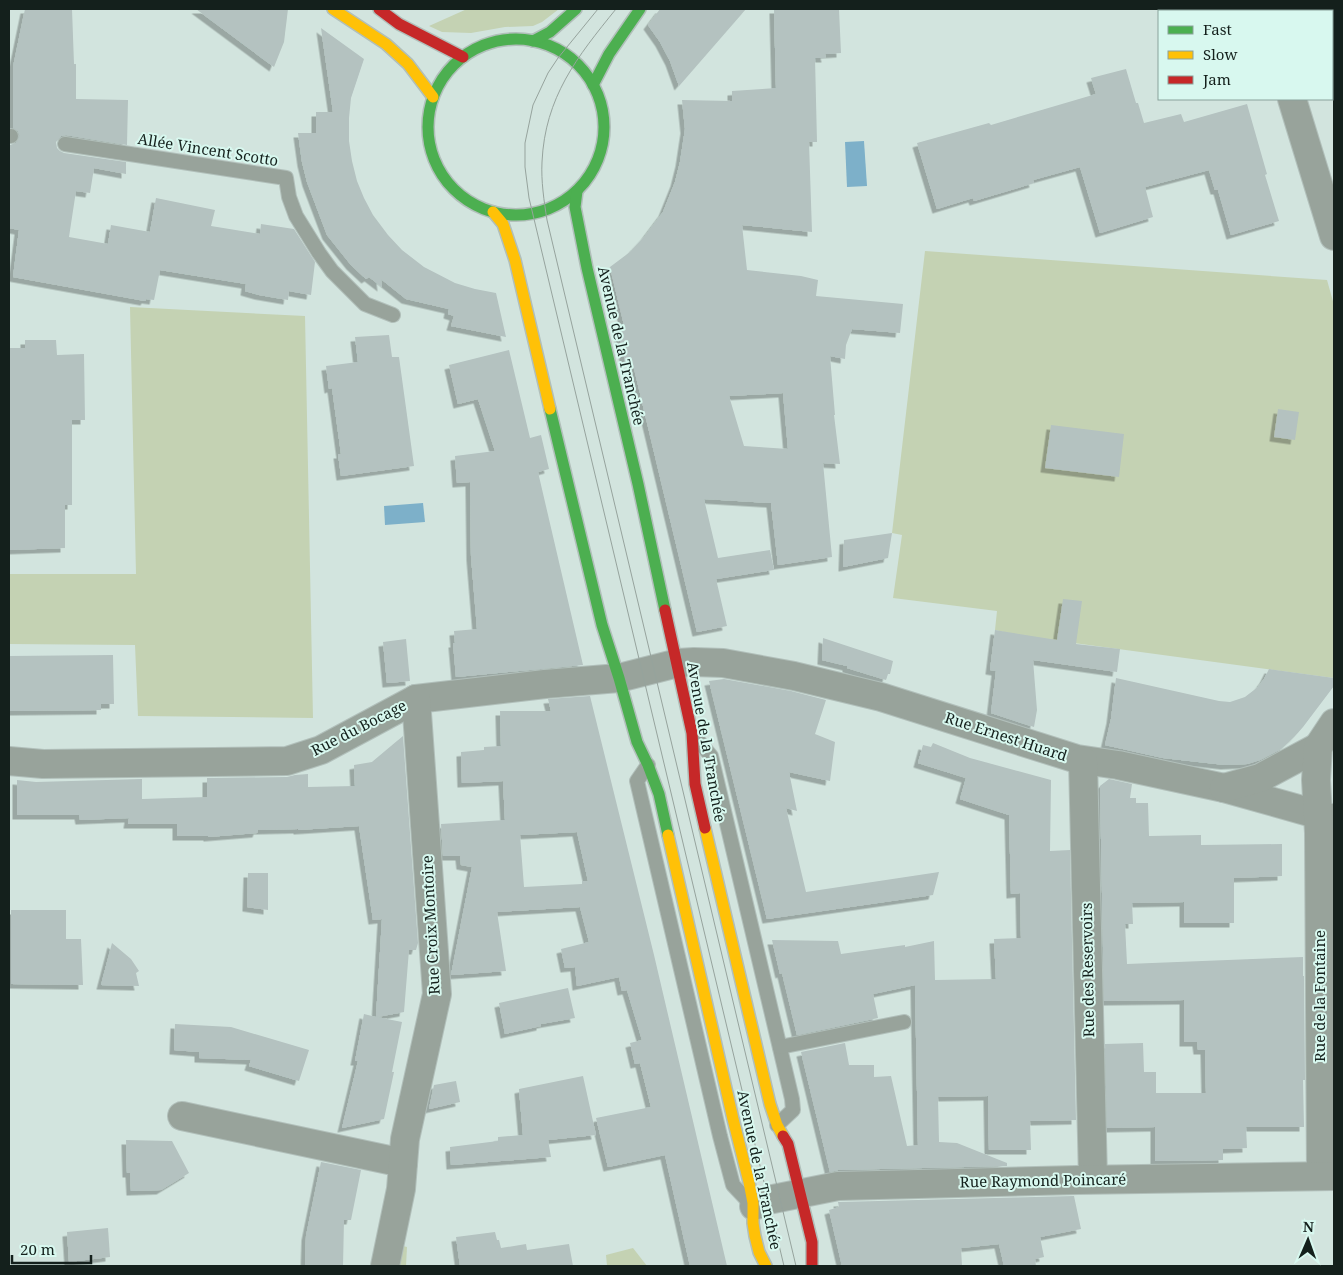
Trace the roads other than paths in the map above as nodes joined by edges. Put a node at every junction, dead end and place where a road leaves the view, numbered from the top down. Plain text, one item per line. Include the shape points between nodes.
1 (333, 9) edge
2 (378, 9) edge
3 (576, 9) edge
4 (640, 9) edge
5 (533, 41) junction
6 (463, 57) junction
7 (593, 85) junction
8 (433, 97) junction
9 (1292, 100) edge
10 (64, 144) dead end
11 (577, 191) junction
12 (493, 212) junction
13 (1334, 236) edge
14 (393, 315) dead end
15 (678, 663) junction
16 (619, 678) junction
17 (416, 699) junction
18 (1334, 723) edge
19 (692, 733) junction
20 (1318, 747) junction
21 (9, 761) edge
22 (1083, 761) junction
23 (648, 765) joint
24 (1224, 788) junction
25 (1326, 817) edge
26 (904, 1022) dead end
27 (780, 1047) junction
28 (182, 1116) dead end
29 (777, 1125) junction
30 (403, 1163) junction
31 (1328, 1176) edge
32 (1093, 1180) junction
33 (800, 1194) junction
34 (754, 1206) junction
35 (385, 1266) edge
36 (766, 1266) edge
37 (812, 1266) edge

1 - 8 main road via 386,44 408,64
2 - 6 main road via 399,24
3 - 5 main road via 550,32
4 - 7 main road
5 - 6 main road via 504,40
5 - 7 main road via 568,56
6 - 8 main road via 450,68
7 - 11 main road via 604,116 602,149 588,178
8 - 12 main road via 428,138 443,177 474,205
9 - 13 street
10 - 14 lane, Allée Vincent Scotto via 286,178 296,216 332,271 365,304
11 - 12 main road via 563,202 532,214
11 - 15 main road, Avenue de la Tranchée via 575,207 587,268
12 - 16 main road via 503,224 515,260 602,625
15 - 16 street, Rue Ernest Huard
15 - 19 main road, Avenue de la Tranchée
15 - 22 street, Rue Ernest Huard via 723,663 881,697
16 - 17 street, Rue du Bocage
16 - 23 main road via 637,742
17 - 21 street, Rue du Bocage via 321,750 287,761 43,764
17 - 30 street, Rue Croix Montoire via 437,994
18 - 20 street
19 - 27 lane via 710,756
19 - 29 main road, Avenue de la Tranchée via 695,784
20 - 24 street via 1260,778
20 - 25 street, Rue de la Fontaine via 1316,780
22 - 24 street, Rue Ernest Huard via 1118,765
22 - 32 street, Rue des Reservoirs
23 - 34 lane via 637,781 720,1136 733,1185
24 - 25 street, Rue Ernest Huard
25 - 31 street, Rue de la Fontaine
26 - 27 lane
27 - 29 lane via 793,1110
28 - 30 street
29 - 33 main road, Avenue de la Tranchée via 788,1144
30 - 35 street, Rue Croix Montoire
31 - 32 street, Rue Raymond Poincaré
32 - 33 street, Rue Raymond Poincaré via 838,1186
33 - 34 street, Rue Raymond Poincaré
33 - 37 main road, Avenue de la Tranchée via 812,1242
34 - 36 main road, Avenue de la Tranchée via 753,1225

